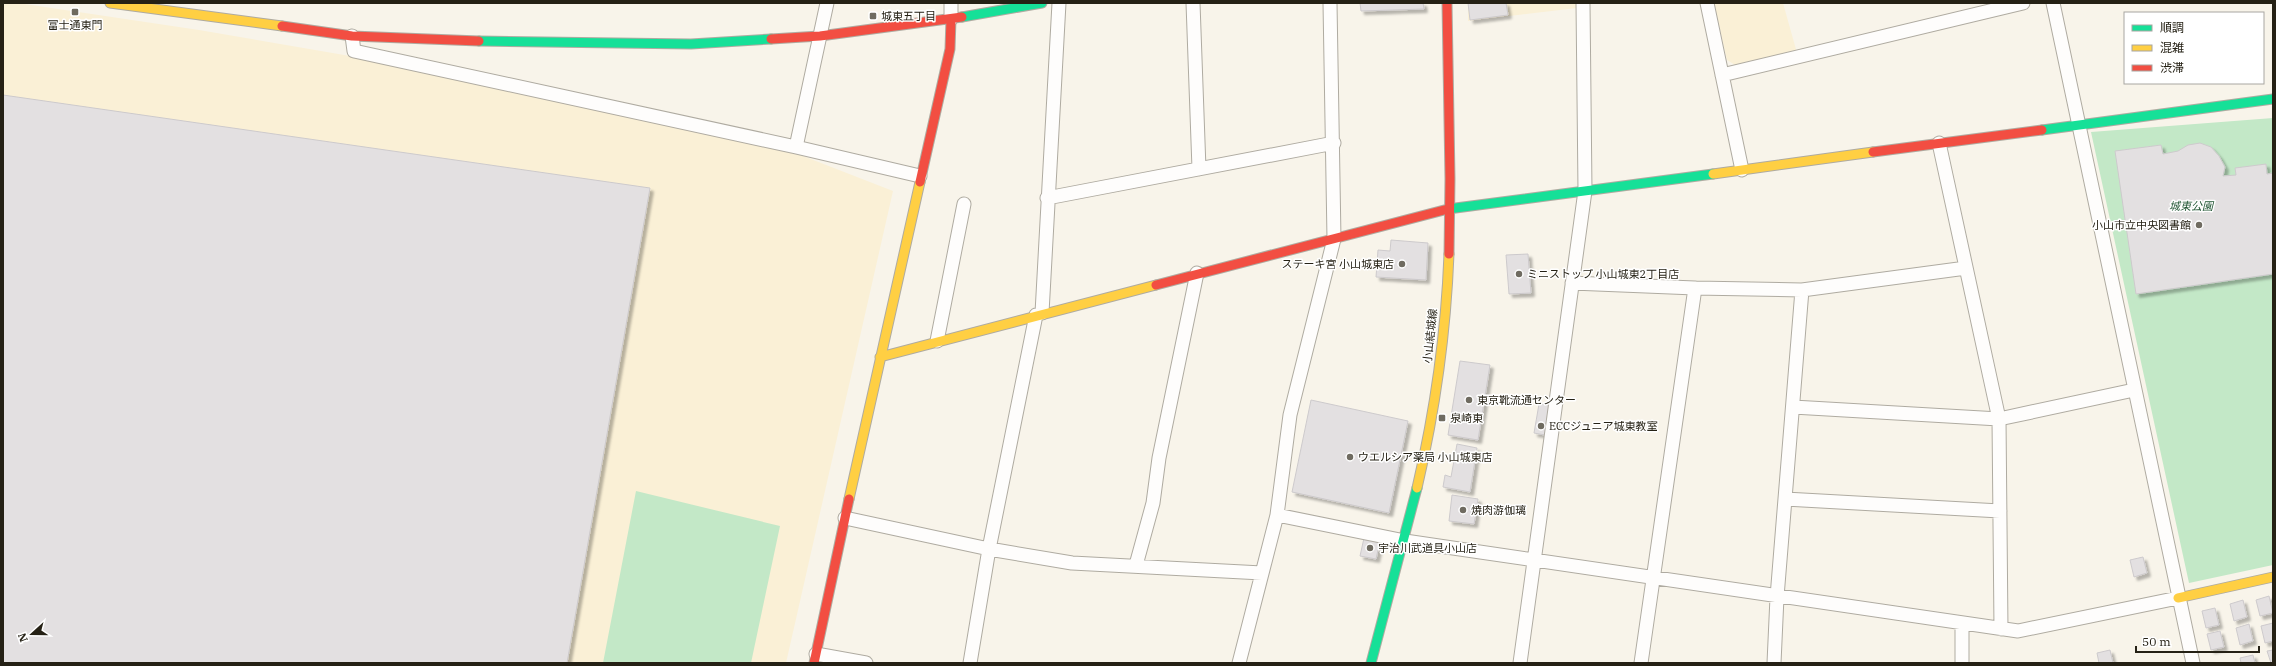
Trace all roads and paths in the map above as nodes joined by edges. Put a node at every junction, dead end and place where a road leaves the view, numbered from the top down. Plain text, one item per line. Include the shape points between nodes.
1 (110, 3) edge
2 (827, 3) edge
3 (950, 3) edge
4 (1042, 3) edge
5 (1059, 3) edge
6 (1193, 3) edge
7 (1330, 3) edge
8 (1446, 3) edge
9 (1583, 3) edge
10 (1707, 3) edge
11 (2023, 3) edge
12 (2053, 3) edge
13 (951, 18) junction
14 (352, 36) junction
15 (820, 36) junction
16 (1722, 74) junction
17 (2273, 99) edge
18 (2079, 125) junction
19 (1334, 143) junction
20 (1939, 143) junction
21 (796, 147) junction
22 (1199, 169) junction
23 (1742, 170) junction
24 (920, 176) junction
25 (1585, 191) junction
26 (1047, 198) junction
27 (964, 204) dead end
28 (1449, 209) junction
29 (1334, 239) junction
30 (1966, 268) junction
31 (1197, 273) junction
32 (1572, 283) junction
33 (1695, 288) junction
34 (1802, 290) junction
35 (1039, 314) junction
36 (937, 342) junction
37 (880, 357) junction
38 (2134, 390) junction
39 (1793, 407) junction
40 (1999, 420) junction
41 (1785, 500) junction
42 (2000, 511) junction
43 (1277, 515) junction
44 (845, 518) junction
45 (1405, 541) junction
46 (989, 549) junction
47 (1534, 560) junction
48 (1136, 565) junction
49 (1262, 573) junction
50 (1654, 577) junction
51 (2273, 577) edge
52 (1777, 597) junction
53 (2178, 598) junction
54 (1962, 624) junction
55 (2001, 629) junction
56 (815, 658) edge
57 (866, 663) edge
58 (970, 663) edge
59 (1239, 663) edge
60 (1371, 663) edge
61 (1520, 663) edge
62 (1641, 663) edge
63 (1774, 663) edge
64 (1962, 663) edge
65 (2193, 663) edge

1 - 14 street
2 - 15 street
3 - 13 street
4 - 13 street
5 - 26 street
6 - 22 street
7 - 19 street
8 - 28 street, 小山結城線
9 - 25 street
10 - 16 street
11 - 16 street
12 - 18 street
13 - 15 street
13 - 24 street via 950,49
14 - 15 street via 588,44 692,44
14 - 21 street via 354,51
15 - 21 street
16 - 23 street
17 - 18 street
18 - 20 street
18 - 38 street
19 - 22 street
19 - 29 street
20 - 23 street
20 - 30 street
21 - 24 street
22 - 26 street
23 - 25 street
24 - 37 street
25 - 28 street
25 - 32 street
26 - 35 street
27 - 36 street
28 - 29 street
28 - 45 street, 小山結城線 via 1441,355 1422,472
29 - 31 street
29 - 43 street via 1290,415
30 - 34 street
30 - 40 street
31 - 35 street
31 - 48 street via 1159,458 1153,503
32 - 33 street
32 - 47 street
33 - 34 street
33 - 50 street
34 - 39 street
35 - 36 street
35 - 46 street
36 - 37 street
37 - 44 street
38 - 40 street
38 - 53 street
39 - 40 street
39 - 41 street
40 - 42 street
41 - 42 street
41 - 52 street
42 - 55 street
43 - 45 street
43 - 49 street
44 - 46 street
44 - 56 street
45 - 47 street
45 - 60 street, 小山結城線
46 - 48 street via 1072,563
46 - 58 street
47 - 50 street
47 - 61 street
48 - 49 street
49 - 59 street
50 - 52 street
50 - 62 street
51 - 53 street
52 - 54 street
52 - 63 street
53 - 55 street via 2018,632
53 - 65 street
54 - 55 street
54 - 64 street
56 - 57 street

